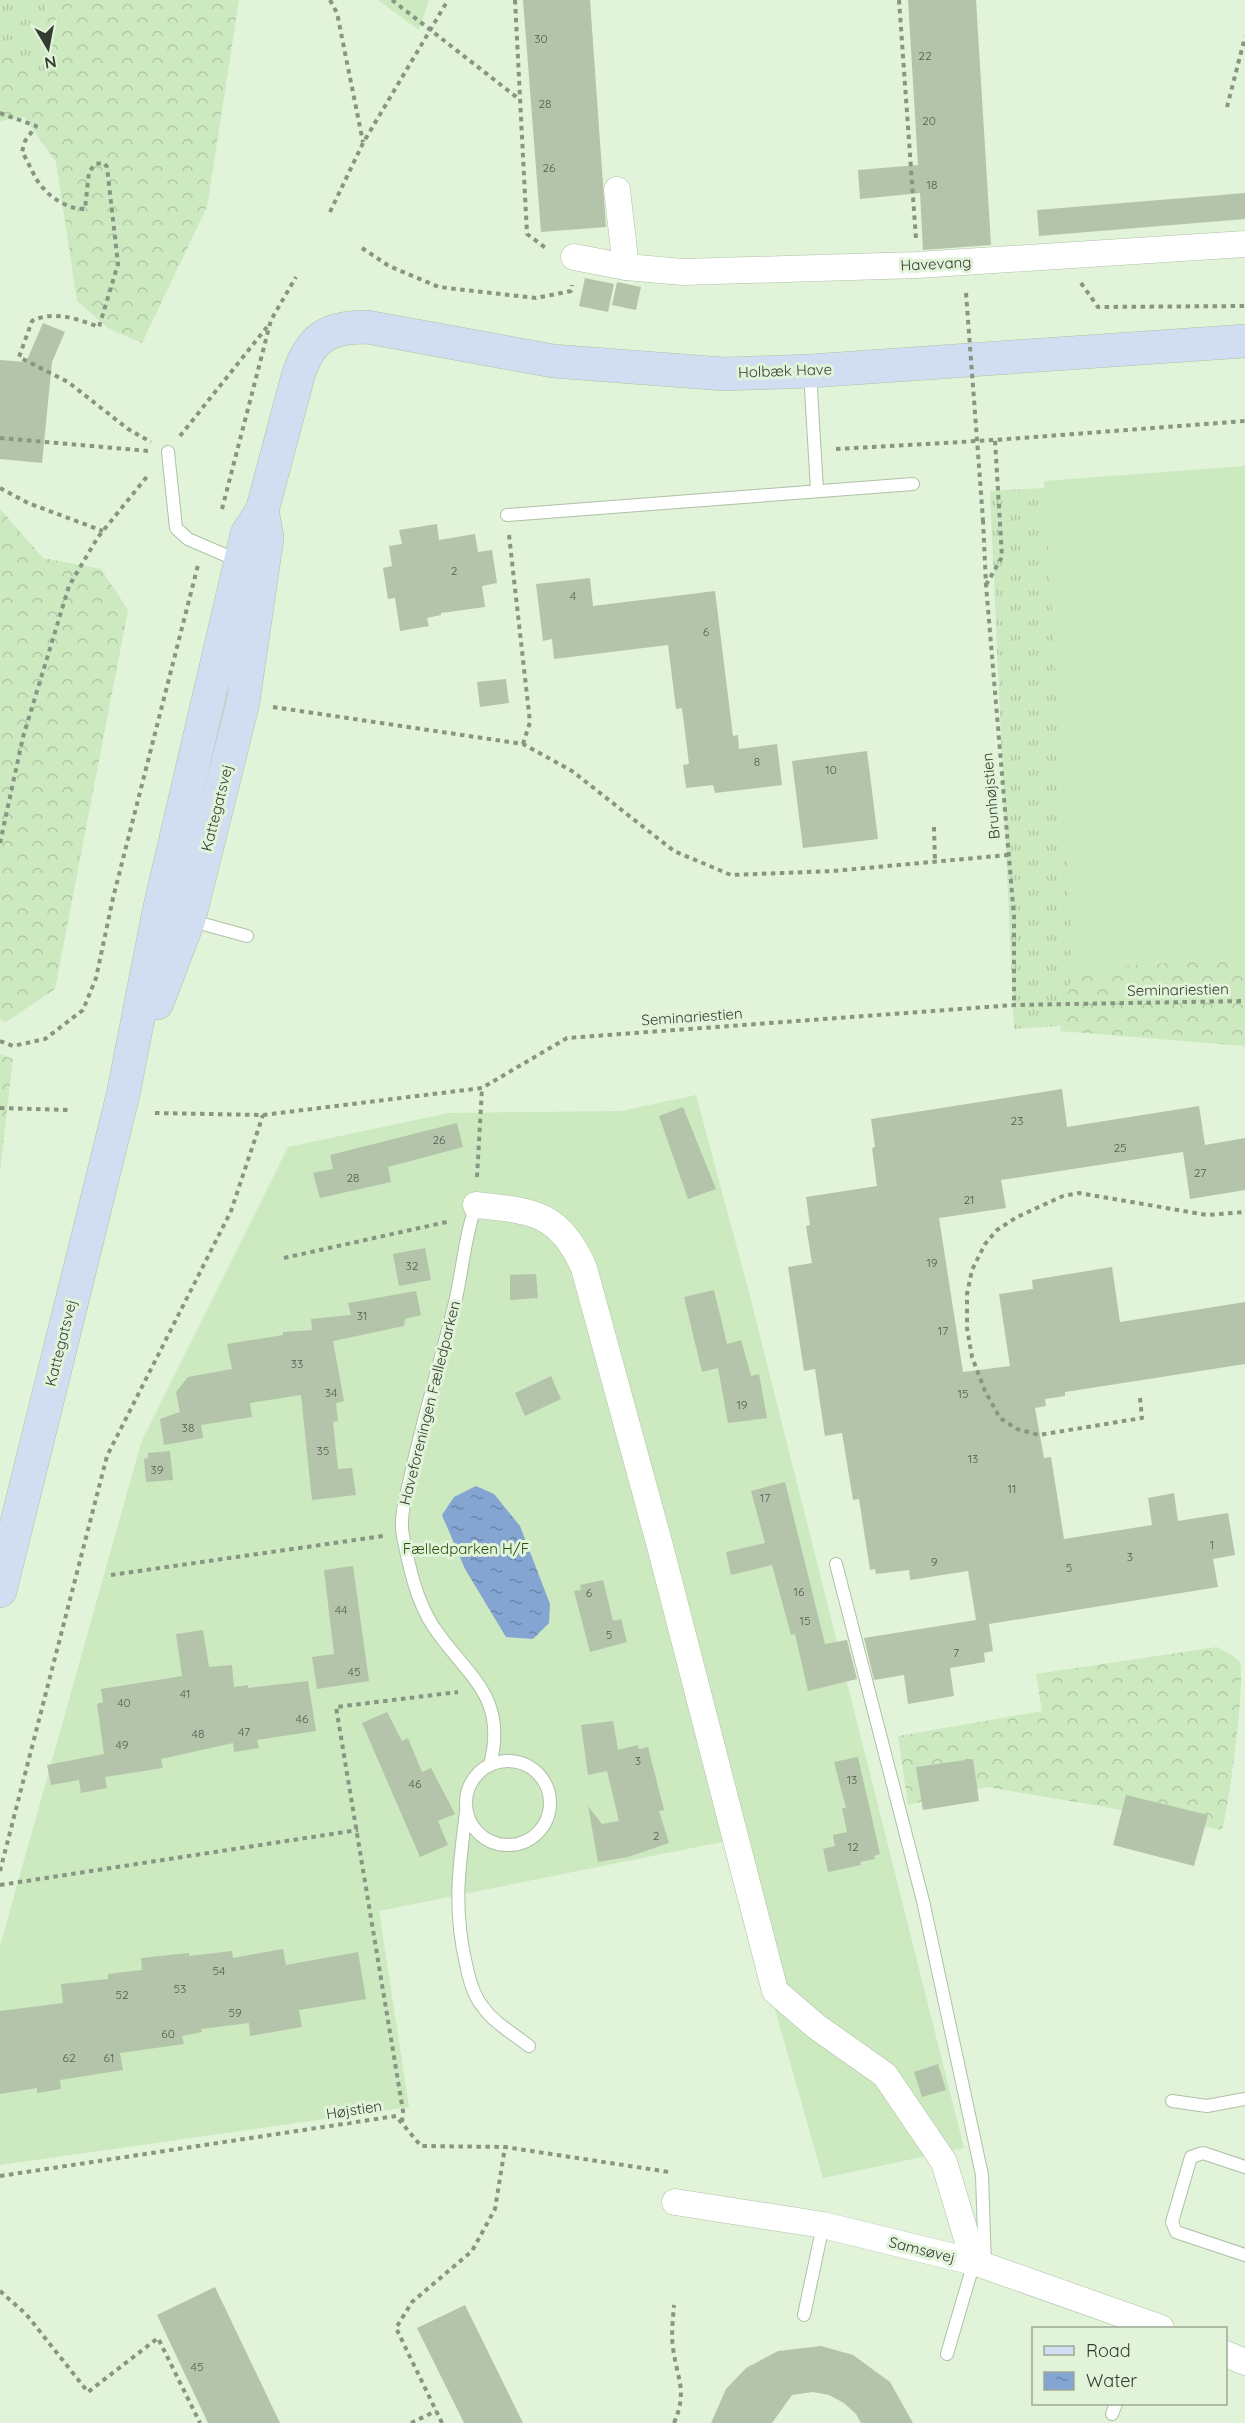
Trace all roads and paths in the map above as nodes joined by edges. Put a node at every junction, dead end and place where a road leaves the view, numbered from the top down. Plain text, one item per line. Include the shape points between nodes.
1 (330, 0) edge
2 (392, 0) edge
3 (448, 0) edge
4 (515, 0) edge
5 (899, 0) edge
6 (432, 29) junction
7 (1245, 37) edge
8 (520, 99) junction
9 (1227, 107) dead end
10 (0, 113) edge
11 (363, 143) junction
12 (617, 190) dead end
13 (330, 212) dead end
14 (1245, 244) edge
15 (362, 248) dead end
16 (574, 257) junction
17 (917, 265) junction
18 (626, 267) junction
19 (296, 277) dead end
20 (1081, 284) dead end
21 (966, 293) dead end
22 (1245, 306) edge
23 (270, 323) junction
24 (329, 332) joint
25 (1245, 341) edge
26 (810, 371) junction
27 (1245, 421) edge
28 (0, 438) edge
29 (995, 440) junction
30 (815, 451) junction
31 (168, 452) junction
32 (912, 484) dead end
33 (0, 488) edge
34 (817, 490) junction
35 (262, 512) junction
36 (507, 515) joint
37 (103, 531) junction
38 (205, 546) junction
39 (240, 561) junction
40 (986, 585) junction
41 (243, 702) junction
42 (523, 744) junction
43 (934, 827) dead end
44 (0, 843) edge
45 (1008, 855) junction
46 (934, 862) junction
47 (174, 915) junction
48 (247, 936) dead end
49 (1245, 1001) edge
50 (1014, 1005) junction
51 (0, 1041) edge
52 (482, 1088) junction
53 (0, 1108) edge
54 (68, 1110) dead end
55 (155, 1113) dead end
56 (263, 1115) junction
57 (473, 1211) junction
58 (1245, 1212) edge
59 (284, 1258) dead end
60 (1140, 1398) dead end
61 (402, 1533) junction
62 (836, 1564) dead end
63 (111, 1575) dead end
64 (0, 1591) edge
65 (483, 1689) junction
66 (490, 1765) junction
67 (466, 1811) junction
68 (358, 1830) junction
69 (0, 1871) edge
70 (0, 1885) edge
71 (529, 2046) dead end
72 (1245, 2099) edge
73 (1172, 2101) dead end
74 (402, 2122) junction
75 (505, 2147) junction
76 (1245, 2167) edge
77 (0, 2176) edge
78 (675, 2202) joint
79 (823, 2225) junction
80 (1245, 2255) edge
81 (980, 2264) junction
82 (0, 2291) edge
83 (674, 2305) dead end
84 (804, 2315) dead end
85 (1149, 2326) edge
86 (947, 2354) dead end
87 (1227, 2354) edge
88 (1245, 2362) edge
89 (436, 2411) junction
90 (200, 2423) edge
91 (411, 2423) edge
92 (442, 2423) edge
93 (674, 2423) edge

1 - 11 path via 337,13
2 - 6 path
3 - 6 path
4 - 8 path
5 - 17 path
6 - 8 path
6 - 11 path
7 - 9 path
8 - 16 path via 527,234 546,249
10 - 31 path via 36,126 22,153 44,190 65,204 85,209 89,172 95,164 104,163 118,264 99,327 57,315 40,317 32,321 19,357 68,382 128,429
11 - 13 path
12 - 18 street
14 - 17 street, Havevang
15 - 16 path via 390,266 439,287 536,297 571,291
16 - 18 street, Havevang
17 - 18 street, Havevang via 683,272
19 - 23 path
20 - 22 path via 1098,307
21 - 40 path, Brunhøjstien, bridge
23 - 31 path
23 - 38 path via 224,506
24 - 26 street, Holbæk Have via 352,327 382,329 477,349 579,364 724,374
24 - 35 street, Kattegatsvej via 316,341 304,359
25 - 26 street, Holbæk Have
26 - 30 lane
27 - 29 path
28 - 31 path
29 - 30 path
29 - 40 path via 1002,557
30 - 34 lane
31 - 37 path
31 - 38 lane via 176,528 183,536
32 - 34 lane
33 - 37 path via 28,503
34 - 36 lane
35 - 39 street, Kattegatsvej via 247,534
35 - 41 street, Kattegatsvej via 267,538
36 - 42 path via 530,722
37 - 44 path via 69,586 23,737
38 - 39 lane
38 - 51 path via 113,898 96,978 83,1010 45,1039 13,1046
39 - 47 street, Kattegatsvej
40 - 45 path, Brunhøjstien
41 - 42 path
41 - 47 street, Kattegatsvej
42 - 46 path via 572,771 674,851 731,875
43 - 46 path
45 - 46 path
45 - 50 path, Brunhøjstien via 1014,917
47 - 48 lane
47 - 64 street, Kattegatsvej via 123,1095
49 - 50 path, Seminariestien
50 - 52 path, Seminariestien via 567,1038
52 - 56 path, Seminariestien
52 - 57 path
53 - 54 path
55 - 56 path, Seminariestien
56 - 69 path via 231,1211 108,1456
57 - 59 path
57 - 61 lane, Haveforeningen Fælledparken via 462,1272 415,1458
57 - 81 street via 531,1212 564,1234 579,1257 660,1546 775,1991 817,2027 885,2075 944,2162
58 - 60 path via 1207,1215 1079,1193 1017,1217 985,1244 972,1270 967,1328 975,1365 1000,1418 1017,1429 1039,1435 1142,1418
61 - 63 path
61 - 65 lane, Haveforeningen Fælledparken via 421,1604 433,1626
62 - 81 lane via 923,1901 982,2175
65 - 66 lane, Haveforeningen Fælledparken via 495,1729
65 - 68 path via 336,1707
66 - 67 lane via 470,1785
66 - 67 lane via 518,1762 543,1778 551,1806 547,1820 529,1840 503,1845 479,1834
67 - 71 lane via 457,1905 469,1976 488,2014
68 - 70 path
68 - 74 path
72 - 73 lane via 1207,2106
74 - 75 path, Højstien via 421,2146
74 - 77 path, Højstien via 396,2116
75 - 78 path, Højstien via 669,2172
75 - 89 path via 495,2209 472,2251 412,2302 396,2328
76 - 80 lane via 1203,2153 1191,2157 1172,2222 1176,2232
78 - 79 street, Samsøvej
79 - 81 street, Samsøvej
79 - 84 lane
81 - 85 street, Samsøvej
81 - 86 lane
82 - 90 path via 26,2314 88,2392 158,2338
83 - 93 path via 672,2346 682,2391
87 - 88 street
89 - 91 path
89 - 92 path

